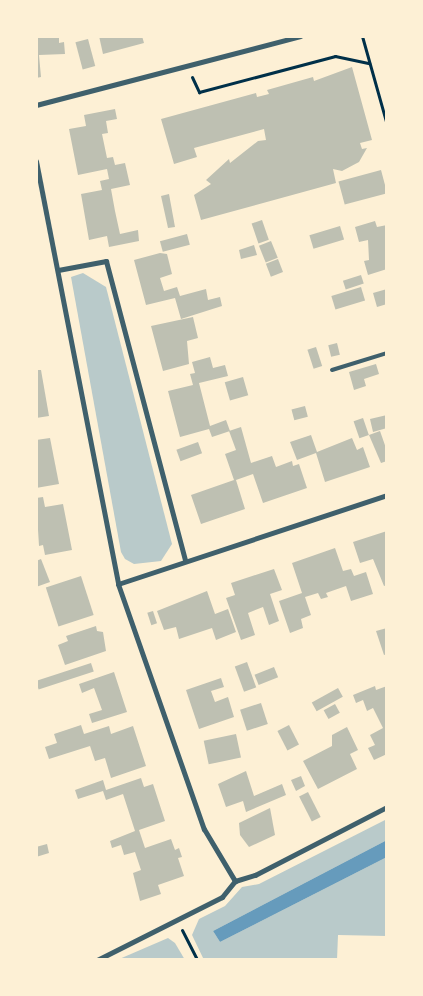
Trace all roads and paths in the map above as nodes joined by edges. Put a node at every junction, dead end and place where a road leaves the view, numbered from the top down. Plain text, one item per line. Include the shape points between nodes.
1 (300, 36) edge
2 (362, 36) edge
3 (369, 63) junction
4 (187, 67) junction
5 (36, 105) edge
6 (386, 119) edge
7 (387, 125) edge
8 (36, 160) edge
9 (58, 270) junction
10 (387, 353) edge
11 (332, 370) dead end
12 (387, 495) edge
13 (185, 561) junction
14 (118, 584) junction
15 (387, 807) edge
16 (234, 882) junction
17 (177, 920) junction
18 (97, 960) edge
19 (197, 960) edge

1 - 4 street
2 - 3 path
3 - 4 path via 335,56 199,92
3 - 6 path
4 - 5 street
6 - 7 path
8 - 9 street
9 - 13 street via 106,261
9 - 14 street
10 - 11 lane
12 - 13 street
13 - 14 street
14 - 16 street via 204,828
15 - 16 street via 256,875
16 - 17 street via 222,897
17 - 18 street
17 - 19 path

